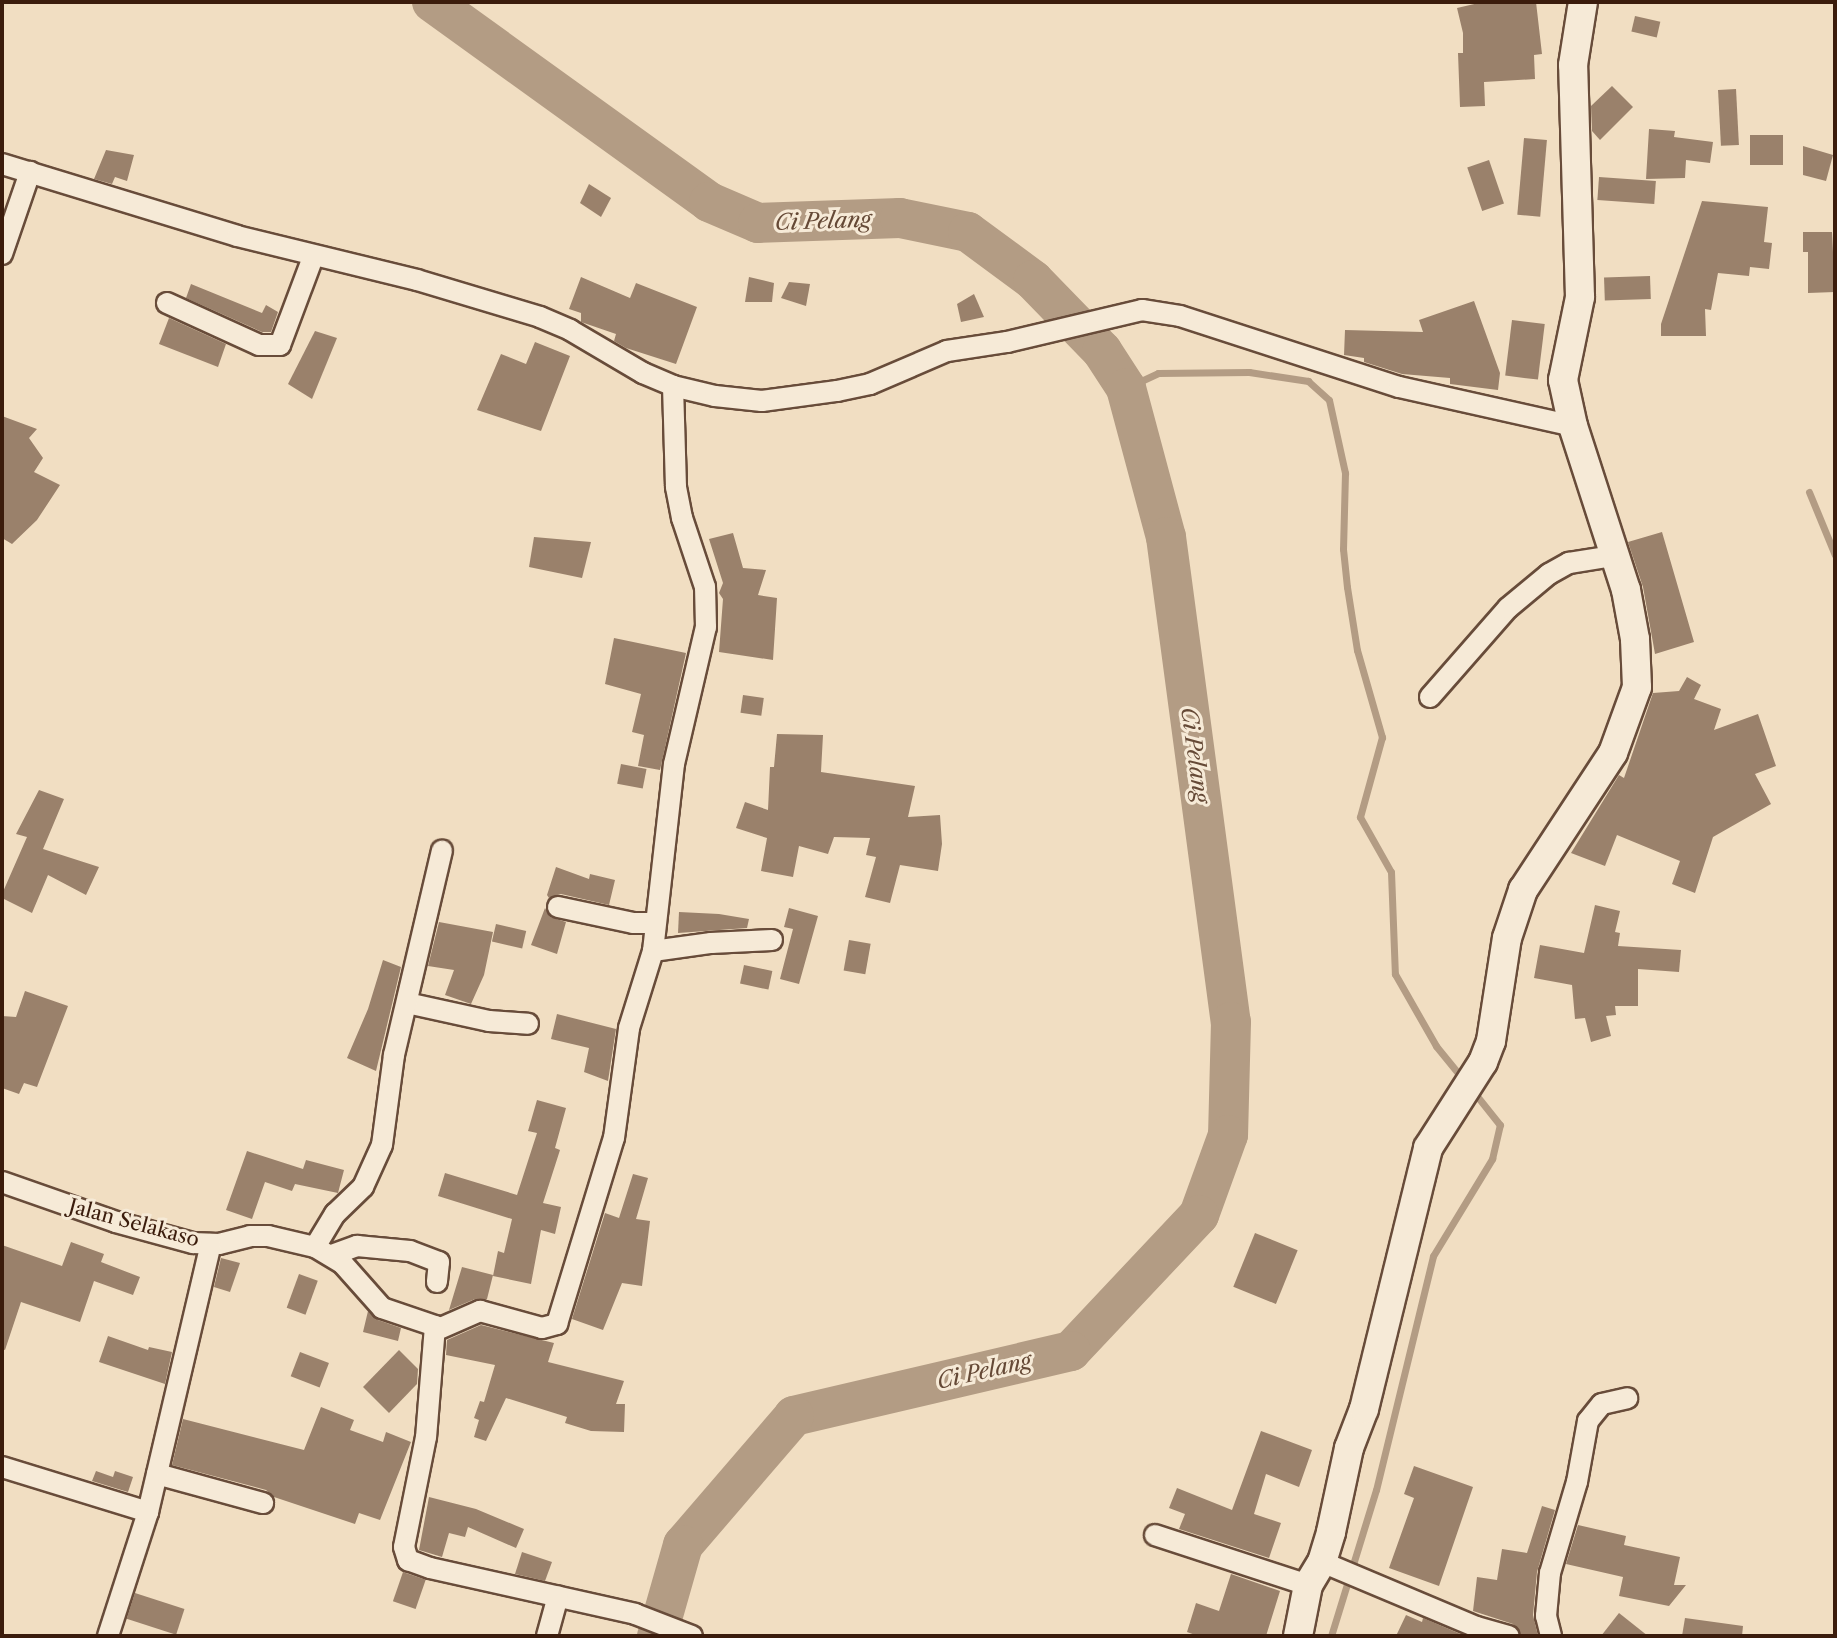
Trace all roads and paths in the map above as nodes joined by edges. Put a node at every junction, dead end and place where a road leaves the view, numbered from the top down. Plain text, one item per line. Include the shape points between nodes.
1 (1583, 2) edge
2 (2, 164) edge
3 (30, 172) junction
4 (2, 254) edge
5 (313, 257) junction
6 (167, 303) dead end
7 (673, 386) junction
8 (1573, 426) junction
9 (1613, 556) junction
10 (1430, 697) dead end
11 (442, 851) dead end
12 (558, 907) dead end
13 (654, 923) junction
14 (772, 940) dead end
15 (653, 951) junction
16 (407, 1003) junction
17 (528, 1024) dead end
18 (2, 1182) edge
19 (211, 1244) junction
20 (324, 1251) junction
21 (437, 1282) dead end
22 (435, 1326) junction
23 (1627, 1398) dead end
24 (2, 1467) edge
25 (157, 1474) junction
26 (263, 1503) dead end
27 (148, 1512) junction
28 (1155, 1535) dead end
29 (1315, 1574) junction
30 (558, 1596) junction
31 (685, 1633) edge
32 (108, 1636) edge
33 (547, 1636) edge
34 (1298, 1636) edge
35 (1509, 1636) edge
36 (1551, 1636) edge

1 - 8 street via 1573,65 1580,297 1563,380
2 - 3 street
3 - 4 street
3 - 5 street
5 - 6 street via 280,345 259,345
5 - 7 street via 417,280 540,317
7 - 8 street via 734,399 803,398 870,384 947,351 1007,342 1134,310 1180,316 1399,387
7 - 13 street via 676,487 705,587 706,627 669,789
8 - 9 street via 1601,503
9 - 10 street via 1569,563 1549,574 1508,608
9 - 29 street via 1635,639 1637,687 1632,707 1587,797 1523,890 1507,938 1491,1041 1428,1148
11 - 16 street
12 - 13 street
13 - 15 street
14 - 15 street
15 - 22 street via 629,1028 608,1161 557,1324 542,1328 480,1311 446,1328
16 - 17 street
16 - 20 street via 374,1169 335,1214
18 - 19 street, Jalan Selakaso via 116,1222
19 - 20 street, Jalan Selakaso via 268,1236
19 - 25 street
20 - 21 street via 357,1246 410,1251 439,1262
20 - 22 street via 382,1308
22 - 30 street via 426,1437 405,1557 430,1568
23 - 36 street via 1602,1404 1588,1421 1577,1482 1550,1573 1546,1616
24 - 27 street
25 - 26 street
25 - 27 street
27 - 32 street
28 - 29 street
29 - 34 street
29 - 35 street
30 - 31 street via 635,1614
30 - 33 street

